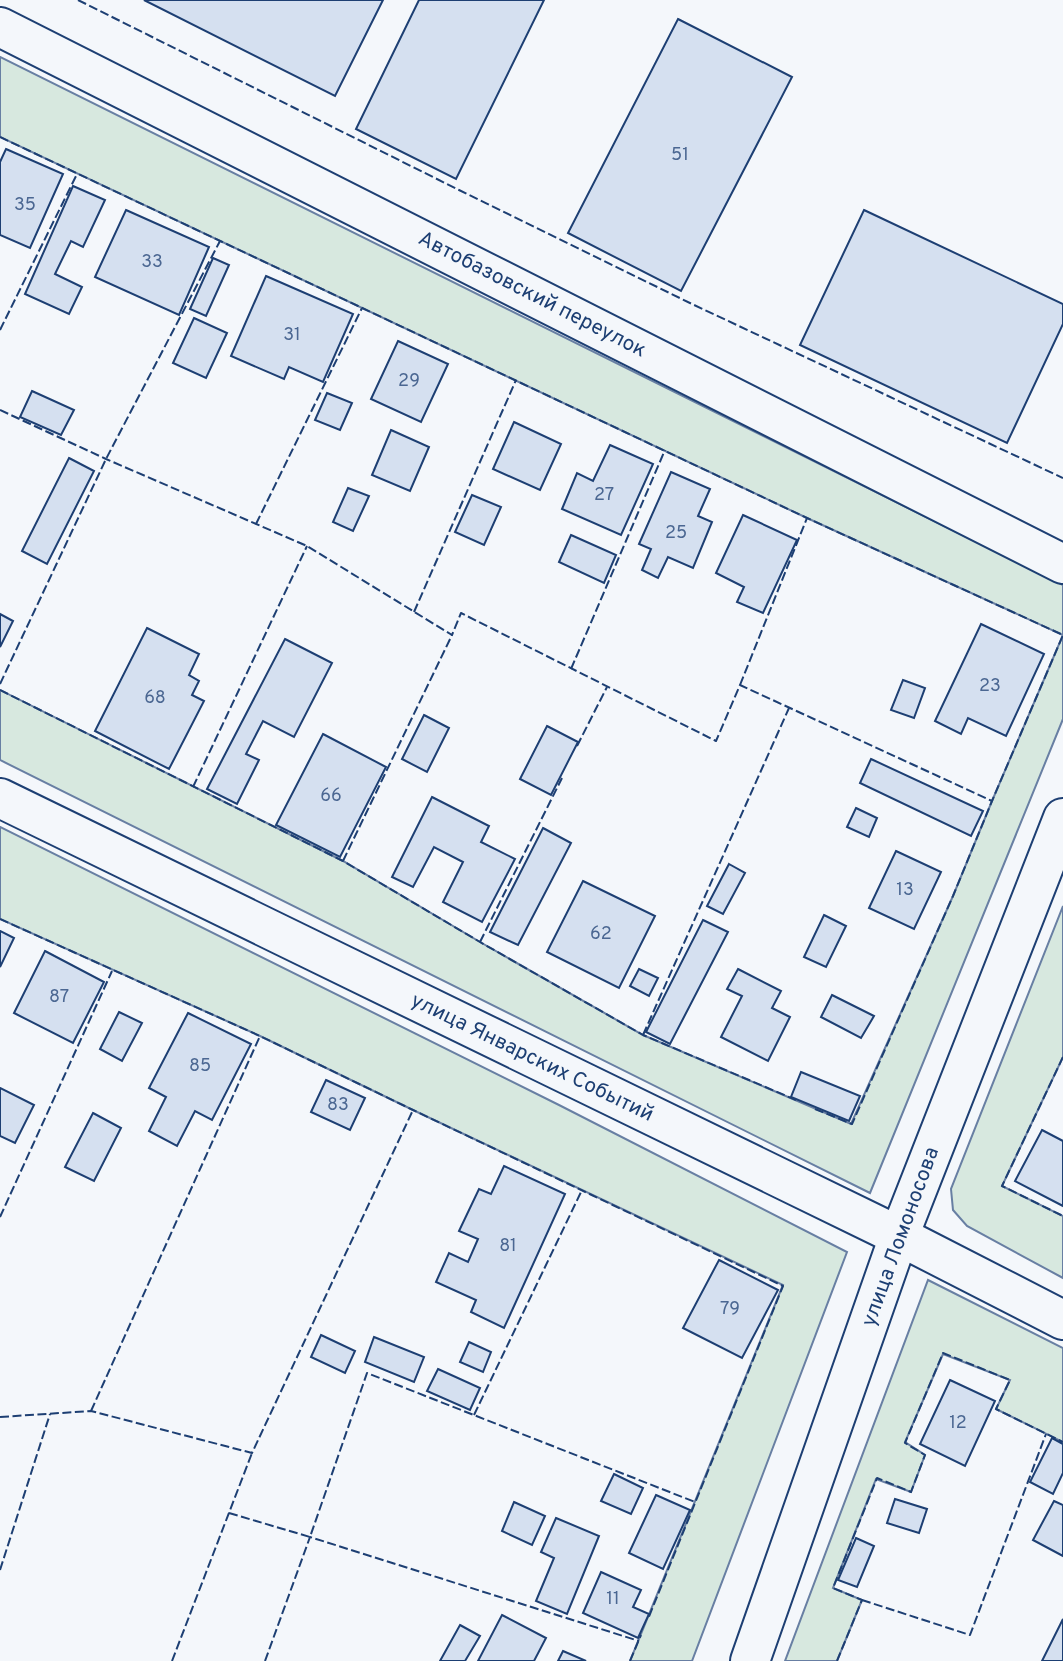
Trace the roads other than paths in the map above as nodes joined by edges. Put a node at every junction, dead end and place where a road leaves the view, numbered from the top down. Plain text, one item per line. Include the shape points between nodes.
1 (0, 27) edge
2 (1063, 564) edge
3 (0, 798) edge
4 (1063, 818) edge
5 (899, 1236) junction
6 (1063, 1320) edge
7 (750, 1661) edge

1 - 2 street, Автобазовский переулок
3 - 5 street, улица Январских Событий
4 - 5 street, улица Ломоносова
5 - 6 street, улица Январских Событий
5 - 7 street, улица Ломоносова

